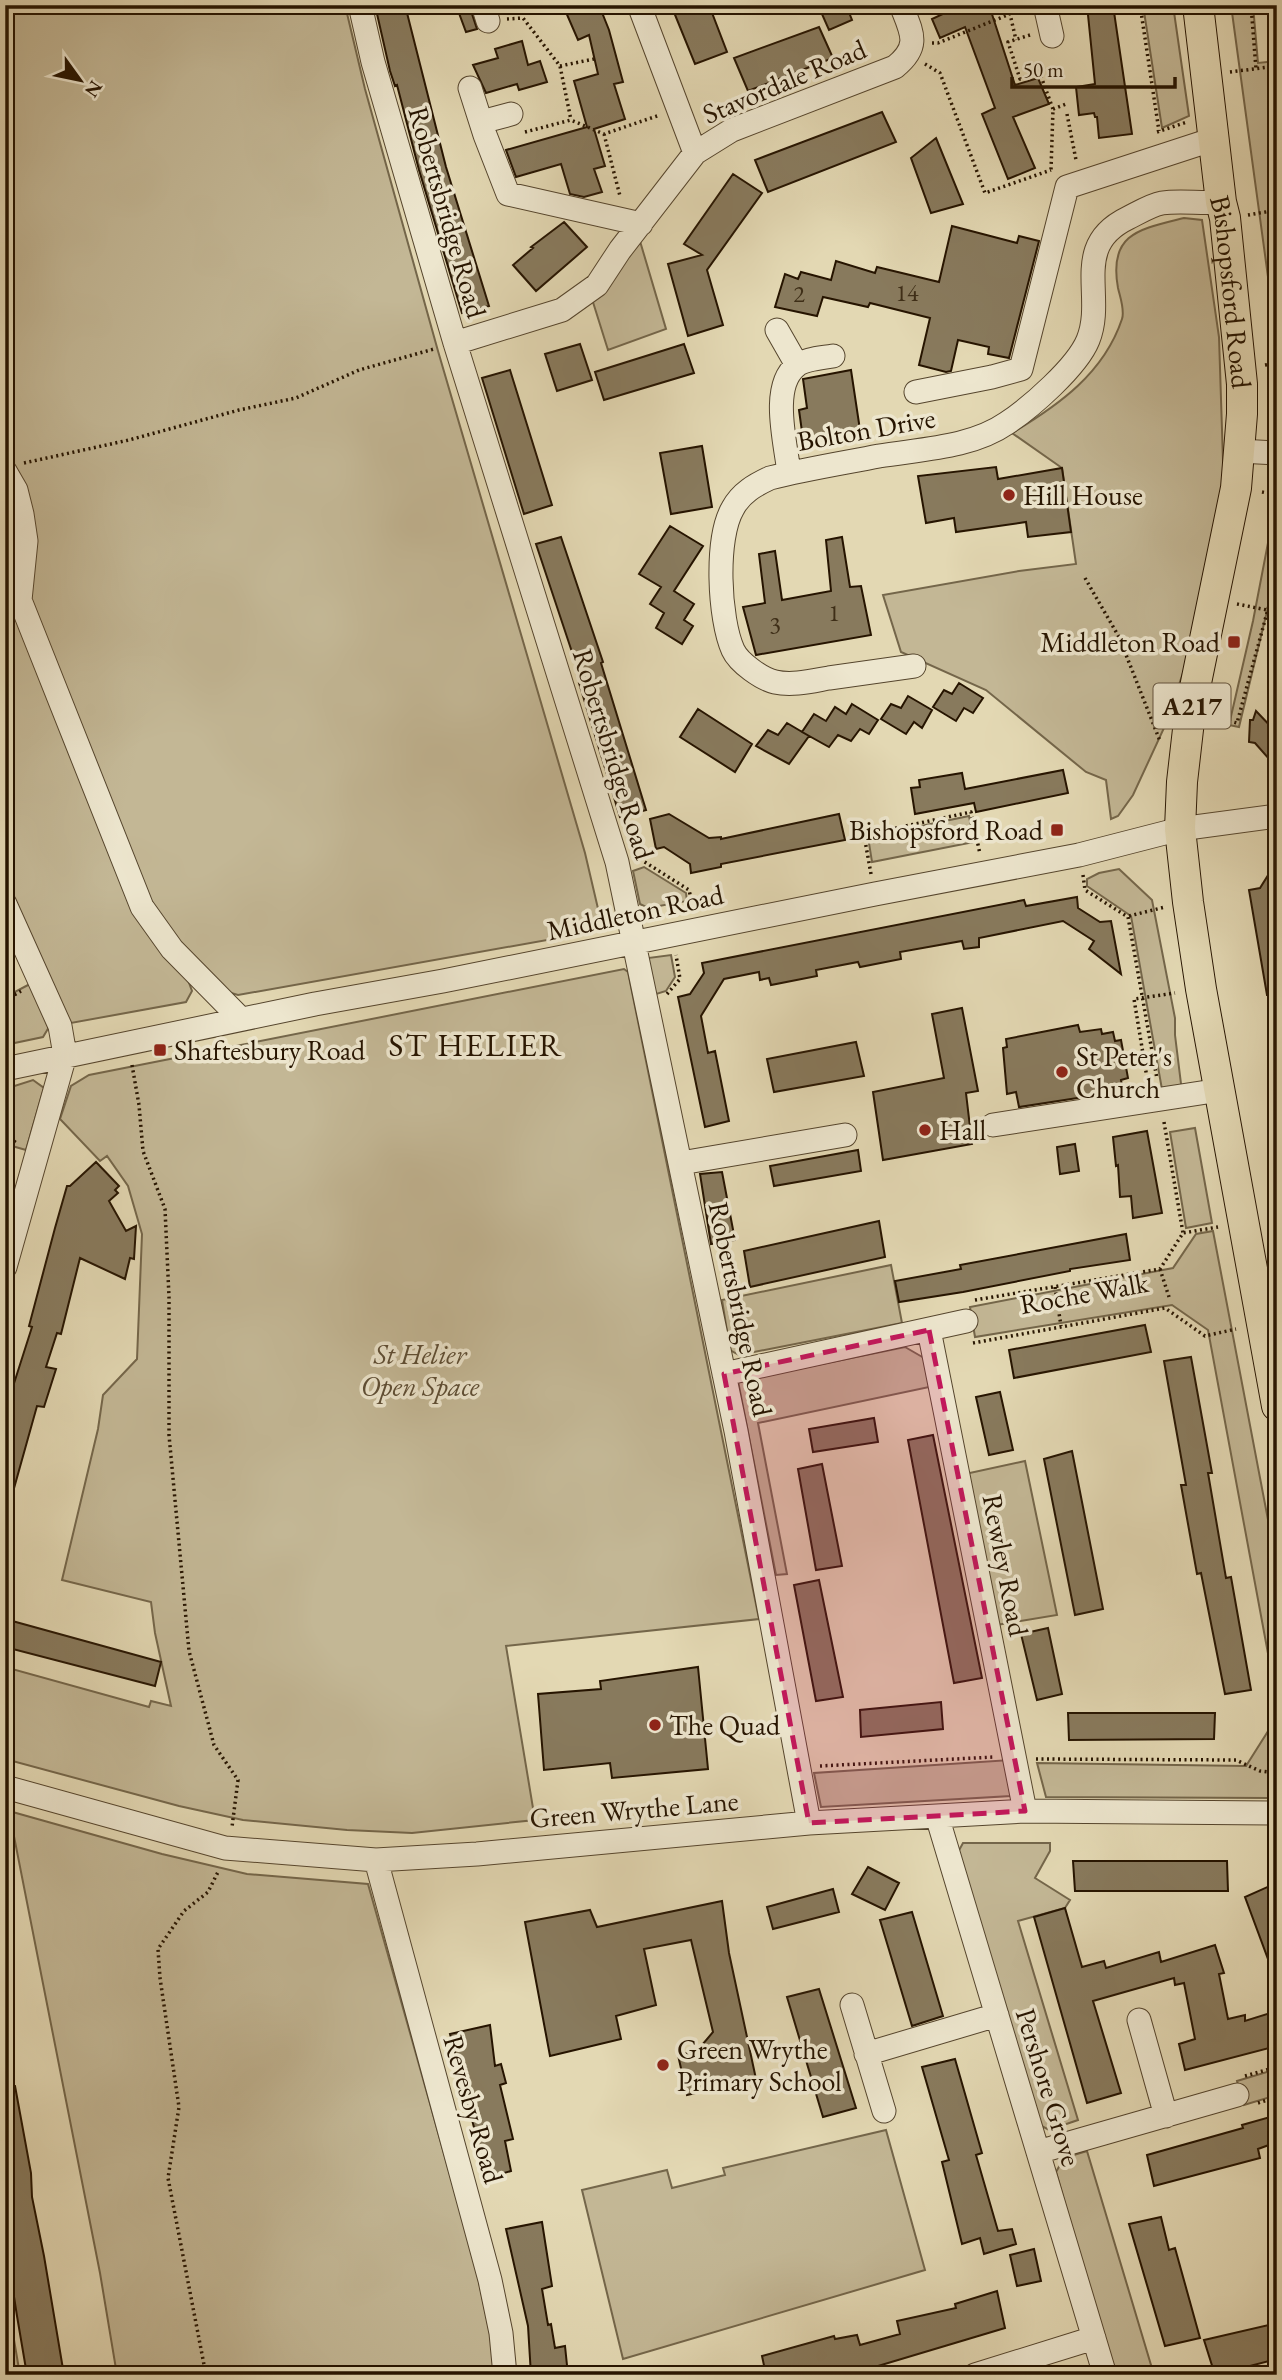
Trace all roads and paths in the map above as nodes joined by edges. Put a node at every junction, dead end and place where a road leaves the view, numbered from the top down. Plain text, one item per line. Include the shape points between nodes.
1 (360, 5) edge
2 (639, 5) edge
3 (901, 5) edge
4 (1045, 5) edge
5 (1140, 5) edge
6 (1198, 5) edge
7 (1251, 5) edge
8 (485, 13) edge
9 (1051, 33) joint
10 (1016, 40) junction
11 (910, 48) junction
12 (594, 59) dead end
13 (560, 66) junction
14 (1277, 66) edge
15 (1256, 69) junction
16 (1206, 74) junction
17 (470, 88) dead end
18 (1066, 104) dead end
19 (678, 109) junction
20 (1053, 110) junction
21 (511, 114) joint
22 (1068, 114) dead end
23 (571, 120) junction
24 (481, 122) junction
25 (1213, 127) junction
26 (1159, 131) junction
27 (604, 134) junction
28 (1147, 136) dead end
29 (695, 153) junction
30 (1088, 157) dead end
31 (1063, 166) dead end
32 (1051, 170) junction
33 (1221, 202) junction
34 (634, 223) junction
35 (777, 330) dead end
36 (455, 343) junction
37 (833, 356) dead end
38 (797, 365) junction
39 (916, 391) dead end
40 (1239, 451) junction
41 (1277, 453) edge
42 (11, 468) edge
43 (789, 473) junction
44 (1277, 576) edge
45 (1085, 578) dead end
46 (1214, 600) junction
47 (1268, 610) junction
48 (914, 666) dead end
49 (1190, 712) junction
50 (1161, 745) dead end
51 (1277, 816) edge
52 (1180, 829) junction
53 (1079, 855) junction
54 (985, 872) junction
55 (874, 894) junction
56 (1188, 902) junction
57 (5, 904) edge
58 (1128, 917) junction
59 (635, 942) junction
60 (1201, 989) junction
61 (1142, 998) junction
62 (241, 1019) junction
63 (128, 1044) junction
64 (65, 1055) junction
65 (5, 1069) edge
66 (1220, 1090) junction
67 (1156, 1100) junction
68 (993, 1125) dead end
69 (845, 1135) dead end
70 (681, 1163) junction
71 (1243, 1223) junction
72 (1183, 1233) junction
73 (5, 1267) edge
74 (1160, 1269) junction
75 (1055, 1287) junction
76 (1170, 1300) dead end
77 (966, 1321) junction
78 (1262, 1323) junction
79 (1061, 1326) junction
80 (929, 1330) junction
81 (724, 1374) junction
82 (1277, 1406) edge
83 (1014, 1755) junction
84 (813, 1766) dead end
85 (1277, 1773) edge
86 (5, 1787) edge
87 (1024, 1811) junction
88 (1277, 1813) edge
89 (937, 1816) junction
90 (808, 1823) junction
91 (220, 1824) dead end
92 (232, 1827) junction
93 (244, 1828) dead end
94 (376, 1860) junction
95 (218, 1872) dead end
96 (852, 2005) dead end
97 (997, 2015) junction
98 (1139, 2020) dead end
99 (866, 2054) junction
100 (1237, 2095) dead end
101 (884, 2111) dead end
102 (1166, 2116) junction
103 (1038, 2152) junction
104 (1094, 2338) junction
105 (206, 2375) edge
106 (505, 2375) edge
107 (975, 2375) edge
108 (1105, 2375) edge

1 - 36 street, Robertsbridge Road
2 - 19 street
3 - 11 street via 913,37
4 - 9 street
5 - 26 path
6 - 16 main road, Bishopsford Road / A217
7 - 15 path
8 - 13 path via 523,18
9 - 10 path
10 - 11 path via 1010,14 938,43
10 - 20 path via 1008,42 1020,79 1039,71
11 - 29 street, Stavordale Road via 895,67 732,130
11 - 32 path via 940,73 985,193
12 - 13 path
13 - 23 path
14 - 15 path
15 - 16 path
16 - 25 main road, Bishopsford Road / A217
17 - 24 street
18 - 20 path
19 - 27 path
19 - 29 street
20 - 32 path
21 - 23 path via 521,133
21 - 24 street
22 - 30 path via 1076,161
23 - 27 path
24 - 34 street via 508,194
25 - 26 path
25 - 33 main road, Bishopsford Road / A217
25 - 39 street via 1067,187 1021,369
26 - 28 path
27 - 34 path
29 - 34 street, Stavordale Road
31 - 32 path
33 - 40 main road, Bishopsford Road / A217 via 1242,384
33 - 43 street, Bolton Drive via 1162,203 1110,230 1095,255 1093,326 1087,344 1066,371 1005,425 930,449
34 - 36 street, Stavordale Road via 597,285 562,310
35 - 38 street
36 - 42 path via 359,370 296,398
36 - 59 street, Robertsbridge Road via 600,804
37 - 38 street
38 - 43 street via 785,379 780,397
40 - 41 street
40 - 46 main road, Bishopsford Road / A217
42 - 62 street via 26,541 20,600 142,907 172,949
43 - 48 street, Bolton Drive via 754,486 731,510 724,535 723,604 734,654 774,682
44 - 47 path
45 - 50 path via 1119,637
46 - 47 path
46 - 49 main road, Bishopsford Road / A217
47 - 49 path via 1237,723
49 - 52 main road, Bishopsford Road / A217
51 - 52 street, Middleton Road
52 - 53 street, Middleton Road
52 - 56 main road, Bishopsford Road / A217
53 - 54 street, Middleton Road
53 - 58 path via 1086,890
54 - 55 street, Middleton Road
54 - 55 path via 971,812 864,835
55 - 59 street, Middleton Road
56 - 58 path
56 - 60 main road, Bishopsford Road / A217
57 - 64 street via 61,1026
58 - 61 path
59 - 62 street, Middleton Road
59 - 70 street, Robertsbridge Road
60 - 61 path
60 - 66 main road, Bishopsford Road / A217
61 - 67 path
61 - 67 path via 1134,999
62 - 63 street, Middleton Road
63 - 64 street, Middleton Road
63 - 92 path via 143,1151 165,1209 169,1435 189,1651 214,1745 238,1780
64 - 65 street, Middleton Road
64 - 73 street
66 - 67 street
66 - 71 main road, Bishopsford Road / A217
67 - 68 street
67 - 72 path
69 - 70 street
70 - 81 street, Robertsbridge Road
71 - 72 path
71 - 78 main road, Bishopsford Road / A217
72 - 74 path, Roche Walk
74 - 75 path, Roche Walk
74 - 76 path
75 - 77 path, Roche Walk via 962,1303
75 - 79 path
77 - 79 path, Roche Walk via 971,1343
77 - 80 street
78 - 79 path, Roche Walk via 1205,1336 1165,1308
78 - 82 main road, Bishopsford Road / A217
80 - 81 street
80 - 83 street, Rewley Road
81 - 90 street, Robertsbridge Road
83 - 84 path
83 - 85 path via 1236,1760
83 - 87 street, Rewley Road
86 - 94 street, Green Wrythe Lane via 225,1848
87 - 88 street, Green Wrythe Lane
87 - 89 street, Green Wrythe Lane
89 - 90 street, Green Wrythe Lane
89 - 97 street, Pershore Grove
90 - 94 street, Green Wrythe Lane
91 - 92 path
92 - 93 path
94 - 106 street, Revesby Road via 490,2280
95 - 105 path via 208,1892 184,1911 158,1949 179,2107 168,2178
96 - 99 street
97 - 99 street
97 - 103 street, Pershore Grove
98 - 102 street
99 - 101 street
100 - 102 street
102 - 103 street
103 - 104 street, Pershore Grove
104 - 107 street
104 - 108 street, Pershore Grove

